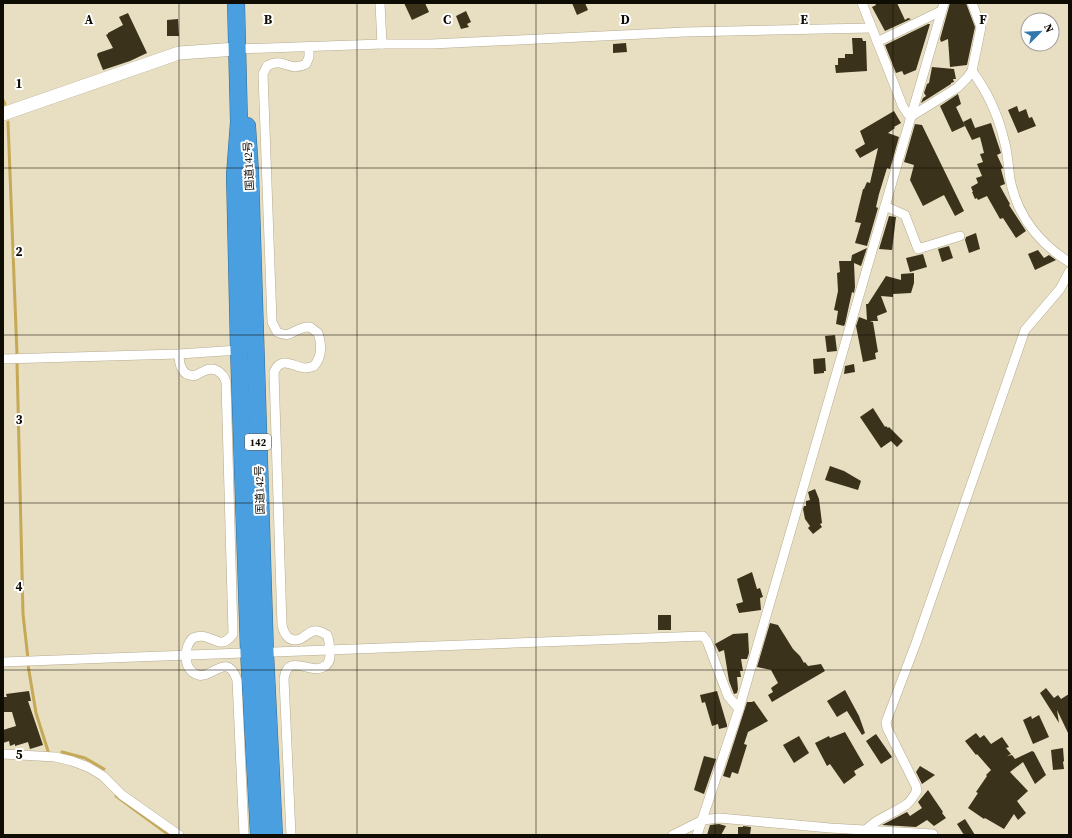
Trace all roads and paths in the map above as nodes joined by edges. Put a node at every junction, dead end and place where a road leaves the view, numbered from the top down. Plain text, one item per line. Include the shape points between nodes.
1 (236, 3) edge
2 (380, 3) edge
3 (862, 3) edge
4 (972, 3) edge
5 (942, 7) edge
6 (871, 28) junction
7 (877, 42) junction
8 (382, 44) junction
9 (309, 47) junction
10 (237, 50) junction
11 (972, 71) junction
12 (3, 114) edge
13 (910, 117) junction
14 (884, 206) junction
15 (960, 236) dead end
16 (1069, 262) edge
17 (1069, 272) edge
18 (239, 350) junction
19 (179, 354) junction
20 (3, 359) edge
21 (329, 650) junction
22 (257, 652) junction
23 (186, 655) junction
24 (3, 662) edge
25 (739, 709) junction
26 (3, 754) edge
27 (703, 820) junction
28 (864, 833) edge
29 (933, 834) dead end
30 (179, 835) edge
31 (244, 835) edge
32 (259, 835) edge
33 (274, 835) edge
34 (291, 835) edge
35 (673, 835) edge
36 (698, 835) edge

1 - 10 highway, 国道142号 / 142
2 - 8 street
3 - 6 street
4 - 11 street via 981,27
5 - 7 street
5 - 13 street
6 - 7 street
6 - 8 street via 685,32
7 - 13 street via 903,107
8 - 9 street
9 - 10 street
9 - 21 street via 310,57 306,64 297,68 275,62 267,66 263,74 272,322 277,332 286,336 300,328 310,327 318,333 320,348 320,357 314,366 305,368 288,362 279,365 274,372 282,625 286,636 295,640 314,631 327,635
10 - 12 street via 179,53
10 - 18 highway, 国道142号 / 142 via 239,122 235,174
10 - 22 highway, 国道142号 / 142 via 244,72 250,172
11 - 13 street via 957,88
11 - 16 street via 983,85 1005,140 1011,181 1019,208 1034,232 1047,246
13 - 14 street
14 - 15 street via 905,215 918,249
14 - 25 street
17 - 28 street via 1060,289 1025,330 886,722 917,792 908,804 885,816
18 - 19 street
18 - 22 highway, 国道142号 / 142
19 - 20 street
19 - 23 street via 182,371 195,375 205,370 218,370 224,375 226,382 234,628 233,634 224,642 204,636 193,638 187,646
21 - 22 street
21 - 25 street via 703,636 728,696
21 - 34 street via 329,662 320,669 295,665 284,673
22 - 23 street
22 - 32 highway, 国道142号 / 142
22 - 33 highway, 国道142号 / 142
23 - 24 street
23 - 31 street via 193,673 202,676 224,667 232,671 237,680
25 - 27 street
26 - 30 street via 54,757 88,767 103,776 122,795
27 - 28 street via 719,818
27 - 35 street
27 - 36 street
28 - 29 street

